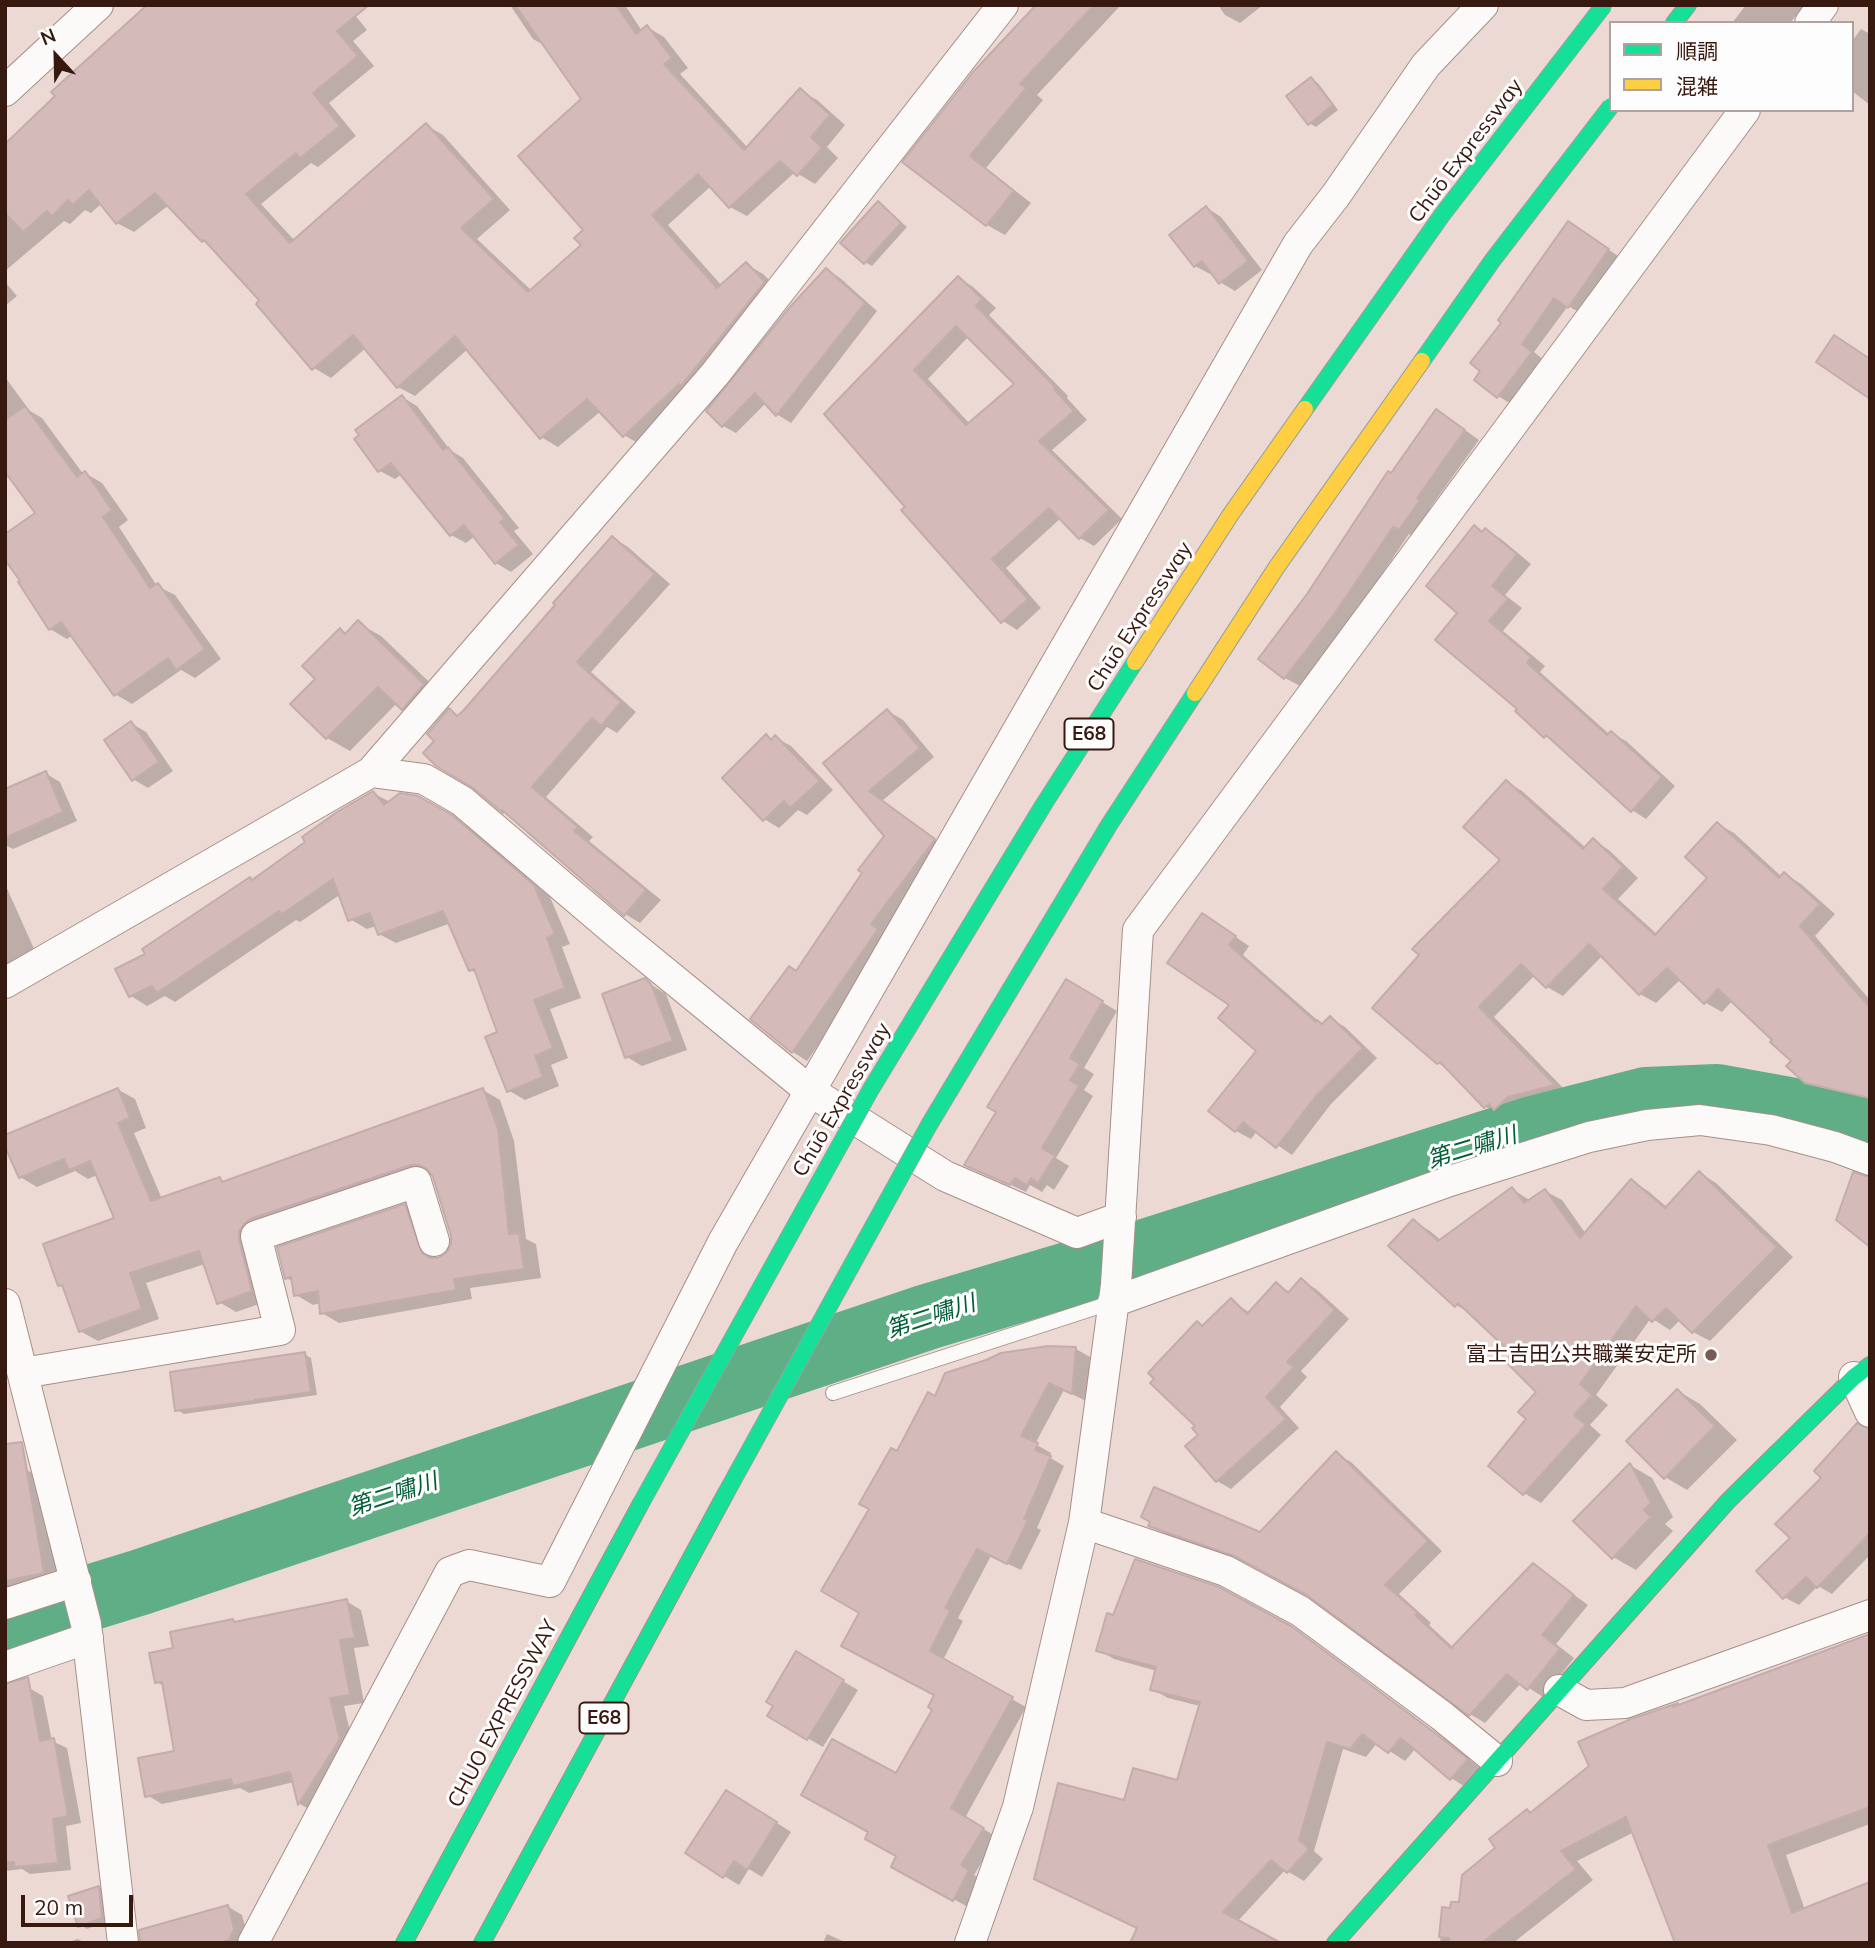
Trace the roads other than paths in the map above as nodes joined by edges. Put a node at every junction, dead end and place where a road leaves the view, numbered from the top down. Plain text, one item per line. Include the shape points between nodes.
1 (98, 5) edge
2 (1003, 5) edge
3 (1483, 5) edge
4 (1604, 5) edge
5 (1688, 5) edge
6 (1823, 5) edge
7 (1676, 21) edge
8 (1811, 21) edge
9 (5, 91) edge
10 (1609, 109) edge
11 (1744, 112) edge
12 (371, 772) junction
13 (5, 983) edge
14 (810, 1091) junction
15 (1870, 1160) edge
16 (1120, 1229) junction
17 (433, 1241) dead end
18 (1114, 1293) junction
19 (5, 1304) edge
20 (1862, 1371) edge
21 (23, 1373) junction
22 (833, 1393) dead end
23 (1870, 1412) edge
24 (640, 1505) joint
25 (1084, 1523) junction
26 (76, 1581) junction
27 (5, 1604) edge
28 (1870, 1615) edge
29 (87, 1631) junction
30 (5, 1667) edge
31 (1559, 1690) junction
32 (1497, 1760) junction
33 (123, 1943) edge
34 (253, 1943) edge
35 (404, 1943) edge
36 (482, 1943) edge
37 (970, 1943) edge
38 (1335, 1943) edge

1 - 9 street
2 - 12 street via 715,374
3 - 14 street via 1426,65 1298,244
4 - 24 main road, Chūō Expressway / E68, bridge via 1442,215 1231,514 1044,804 871,1089
5 - 7 main road
6 - 8 street
10 - 36 main road, E68, bridge via 1492,261 1284,556 1109,825 929,1125
11 - 16 street via 1138,930
12 - 13 street
12 - 14 street via 424,779 462,801
14 - 16 street via 945,1176 1077,1233
14 - 34 street via 723,1242 551,1582 469,1565 450,1572
15 - 18 street via 1771,1130 1700,1120 1647,1125 1589,1137
16 - 18 street
17 - 21 street via 416,1182 256,1236 280,1330
18 - 22 lane
18 - 25 street
19 - 21 street
20 - 23 street
20 - 31 main road via 1728,1501
21 - 26 street
24 - 35 main road, CHUO EXPRESSWAY / E68
25 - 32 street via 1226,1571 1300,1611
25 - 37 street via 1018,1807
26 - 27 street
26 - 29 street
28 - 31 street via 1625,1703 1586,1705
29 - 30 street
29 - 33 street
31 - 32 main road
32 - 38 main road

